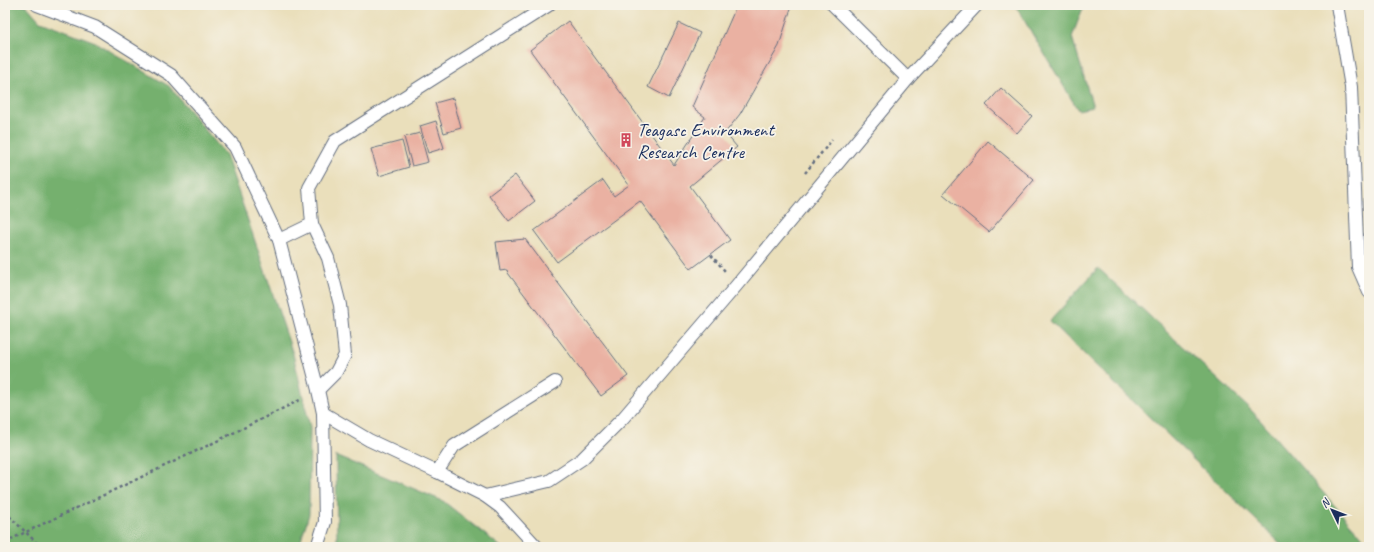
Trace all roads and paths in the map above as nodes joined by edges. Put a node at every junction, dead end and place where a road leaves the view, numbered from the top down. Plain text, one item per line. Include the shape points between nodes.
1 (37, 5) edge
2 (549, 5) edge
3 (832, 5) edge
4 (977, 5) edge
5 (1337, 5) edge
6 (908, 79) junction
7 (312, 224) junction
8 (279, 240) junction
9 (1369, 292) edge
10 (555, 382) dead end
11 (318, 390) junction
12 (322, 413) junction
13 (437, 472) junction
14 (485, 496) junction
15 (5, 512) edge
16 (26, 532) junction
17 (5, 542) edge
18 (41, 547) edge
19 (317, 547) edge
20 (537, 547) edge

1 - 8 lane via 95,27 171,75 235,147
2 - 7 lane via 335,141 309,188
3 - 6 lane
4 - 6 lane
5 - 9 lane via 1351,87 1358,267
6 - 14 lane via 623,418 582,459 549,481
7 - 8 lane
7 - 11 lane via 330,264 340,305 345,355 336,372
8 - 11 lane
10 - 13 lane via 454,446
11 - 12 lane
11 - 16 path
12 - 13 lane via 369,440
12 - 19 lane via 326,522
13 - 14 lane
14 - 20 lane via 500,507
15 - 16 path
16 - 17 path
16 - 18 path

